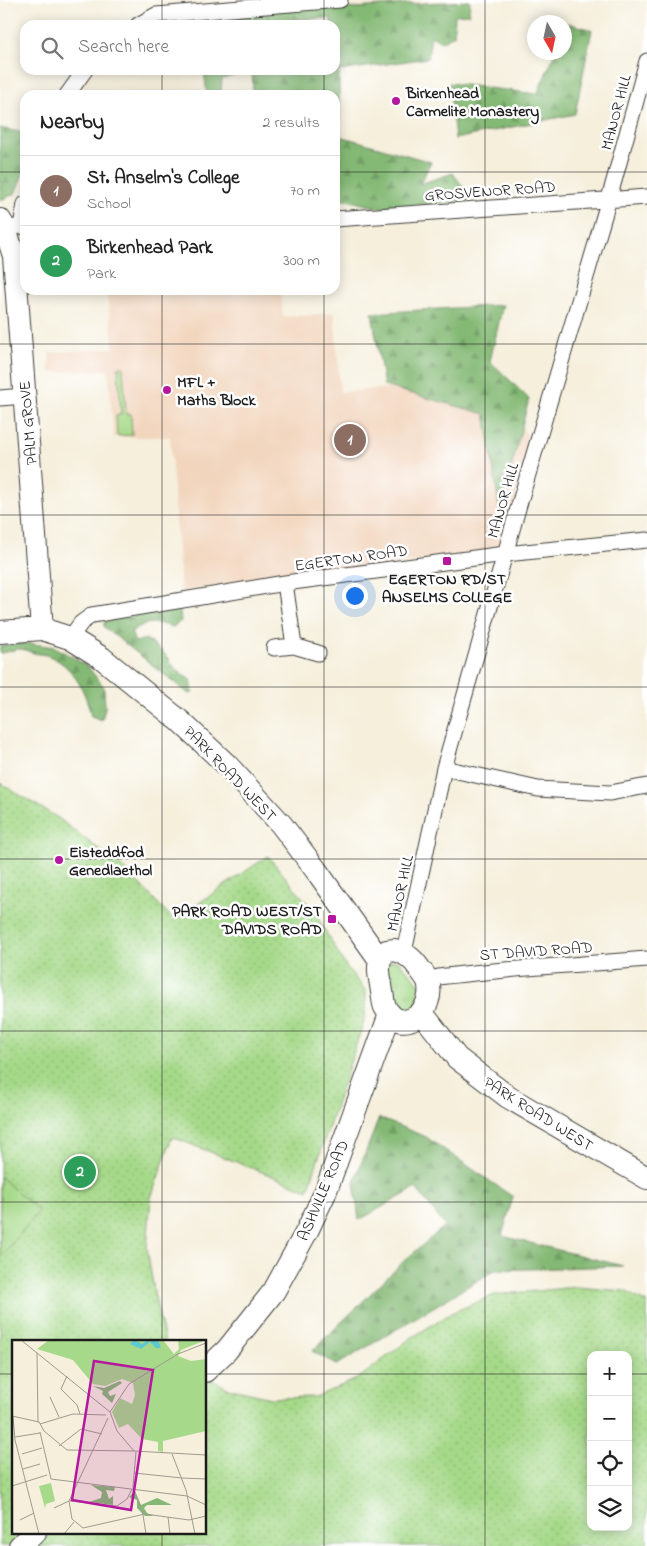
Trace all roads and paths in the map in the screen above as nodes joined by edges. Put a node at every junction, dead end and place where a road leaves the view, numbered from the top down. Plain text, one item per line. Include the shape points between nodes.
1 (340, 0) edge
2 (147, 20) edge
3 (647, 61) edge
4 (81, 75) edge
5 (71, 90) edge
6 (647, 197) edge
7 (609, 199) junction
8 (20, 211) edge
9 (340, 219) edge
10 (10, 226) edge
11 (24, 396) junction
12 (0, 398) edge
13 (647, 540) edge
14 (505, 554) junction
15 (285, 583) junction
16 (42, 628) junction
17 (0, 632) edge
18 (70, 638) junction
19 (294, 646) junction
20 (274, 648) dead end
21 (318, 653) dead end
22 (444, 768) junction
23 (647, 786) edge
24 (404, 952) junction
25 (647, 959) edge
26 (380, 960) junction
27 (428, 980) junction
28 (422, 1013) junction
29 (390, 1014) junction
30 (647, 1178) edge
31 (206, 1370) edge
32 (33, 1534) edge
33 (20, 1546) edge

1 - 2 street via 156,15
3 - 7 street, MANOR HILL
4 - 5 street
6 - 7 street, GROSVENOR ROAD
7 - 9 street, GROSVENOR ROAD
7 - 14 street, MANOR HILL
8 - 10 street
10 - 11 street, PALM GROVE
11 - 12 street
11 - 16 street, PALM GROVE
13 - 14 street, EGERTON ROAD
14 - 15 street, EGERTON ROAD
14 - 22 street, MANOR HILL
15 - 18 street, EGERTON ROAD via 92,615
15 - 19 street
16 - 17 street
16 - 18 street, PARK ROAD WEST
18 - 26 street, PARK ROAD WEST via 102,658 180,721 227,766 281,824
19 - 20 street
19 - 21 street
22 - 23 street via 538,790 610,793
22 - 24 street, MANOR HILL
24 - 26 street via 387,951
24 - 27 street
25 - 27 street, ST DAVID ROAD via 514,968
26 - 29 street via 384,1006
27 - 28 street via 429,993
28 - 29 street via 414,1019 399,1020
28 - 30 street, PARK ROAD WEST via 457,1058 508,1097
29 - 31 street, ASHVILLE ROAD via 325,1193 307,1231 274,1291 227,1350
32 - 33 street

